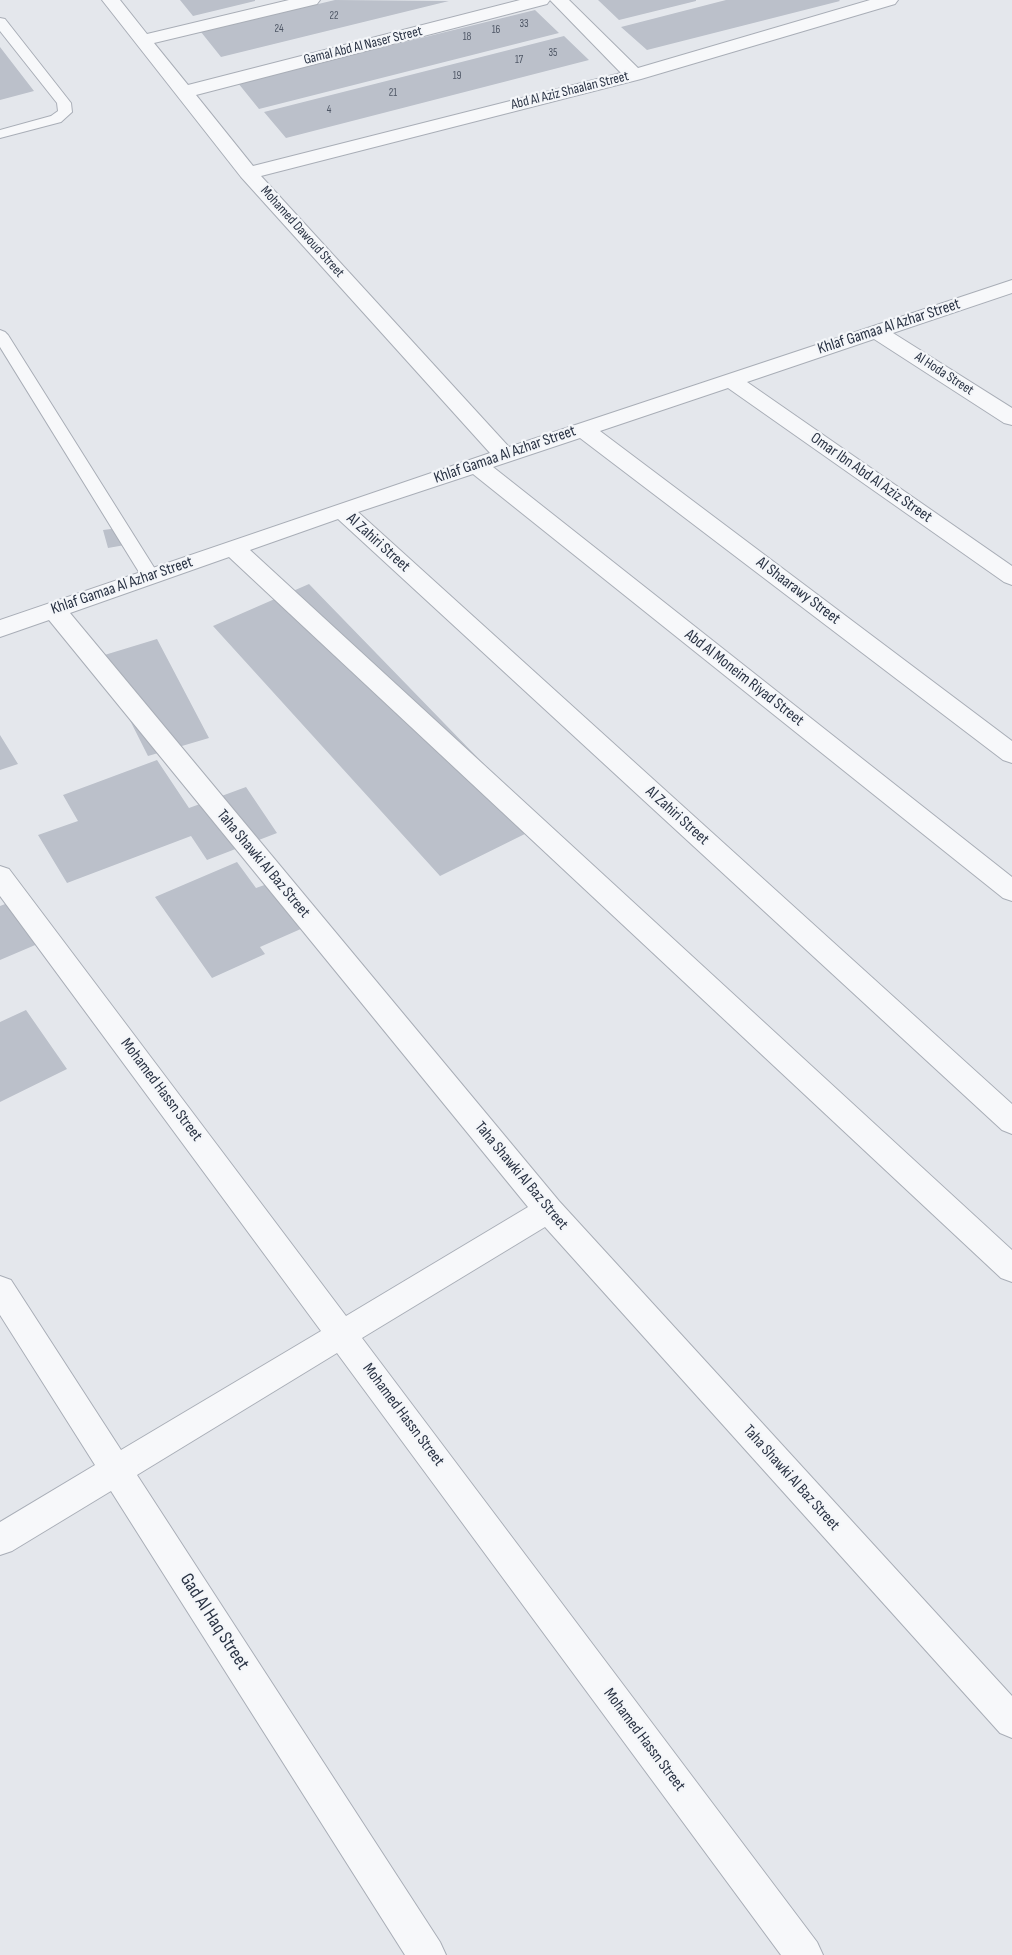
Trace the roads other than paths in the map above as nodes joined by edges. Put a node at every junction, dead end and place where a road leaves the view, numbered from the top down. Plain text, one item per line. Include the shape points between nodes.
1 (111, 0) edge
2 (311, 0) edge
3 (541, 0) edge
4 (559, 0) edge
5 (889, 0) edge
6 (0, 22) edge
7 (142, 40) junction
8 (634, 75) junction
9 (184, 92) junction
10 (0, 134) edge
11 (248, 173) junction
12 (1002, 289) edge
13 (1012, 304) edge
14 (876, 331) junction
15 (0, 335) edge
16 (730, 380) junction
17 (1012, 418) edge
18 (584, 429) junction
19 (505, 456) junction
20 (476, 465) junction
21 (342, 510) junction
22 (232, 548) junction
23 (151, 577) junction
24 (1012, 577) edge
25 (54, 610) junction
26 (0, 629) edge
27 (1012, 754) edge
28 (0, 876) edge
29 (1012, 892) edge
30 (1012, 1122) edge
31 (548, 1210) junction
32 (1012, 1269) edge
33 (0, 1289) edge
34 (343, 1334) junction
35 (116, 1469) junction
36 (0, 1540) edge
37 (1012, 1722) edge
38 (428, 1955) edge
39 (804, 1955) edge

1 - 7 street, Mohamed Dawoud Street
2 - 7 street
3 - 9 street, Gamal Abd Al Naser Street
4 - 8 street
5 - 8 street, Abd Al Aziz Shaalan Street
6 - 10 lane via 64,103 66,112 56,119
7 - 9 street, Mohamed Dawoud Street
8 - 11 street, Abd Al Aziz Shaalan Street
9 - 11 street, Mohamed Dawoud Street
11 - 19 street, Mohamed Dawoud Street
12 - 13 street
12 - 14 street, Khlaf Gamaa Al Azhar Street
14 - 16 street, Khlaf Gamaa Al Azhar Street
14 - 17 street, Al Hoda Street
15 - 23 lane
16 - 18 street, Khlaf Gamaa Al Azhar Street
16 - 24 street, Omar Ibn Abd Al Aziz Street
18 - 19 street, Khlaf Gamaa Al Azhar Street
18 - 27 street, Al Shaarawy Street
19 - 20 street, Khlaf Gamaa Al Azhar Street
20 - 21 street, Khlaf Gamaa Al Azhar Street
20 - 29 street, Abd Al Moneim Riyad Street
21 - 22 street, Khlaf Gamaa Al Azhar Street
21 - 30 street, Al Zahiri Street
22 - 23 street, Khlaf Gamaa Al Azhar Street
22 - 32 street
23 - 25 street, Khlaf Gamaa Al Azhar Street
25 - 26 street, Khlaf Gamaa Al Azhar Street
25 - 31 street, Taha Shawki Al Baz Street
28 - 34 street, Mohamed Hassn Street
31 - 34 street
31 - 37 street, Taha Shawki Al Baz Street
33 - 35 street, Gad Al Haq Street
34 - 35 street
34 - 39 street, Mohamed Hassn Street
35 - 36 street
35 - 38 street, Gad Al Haq Street

